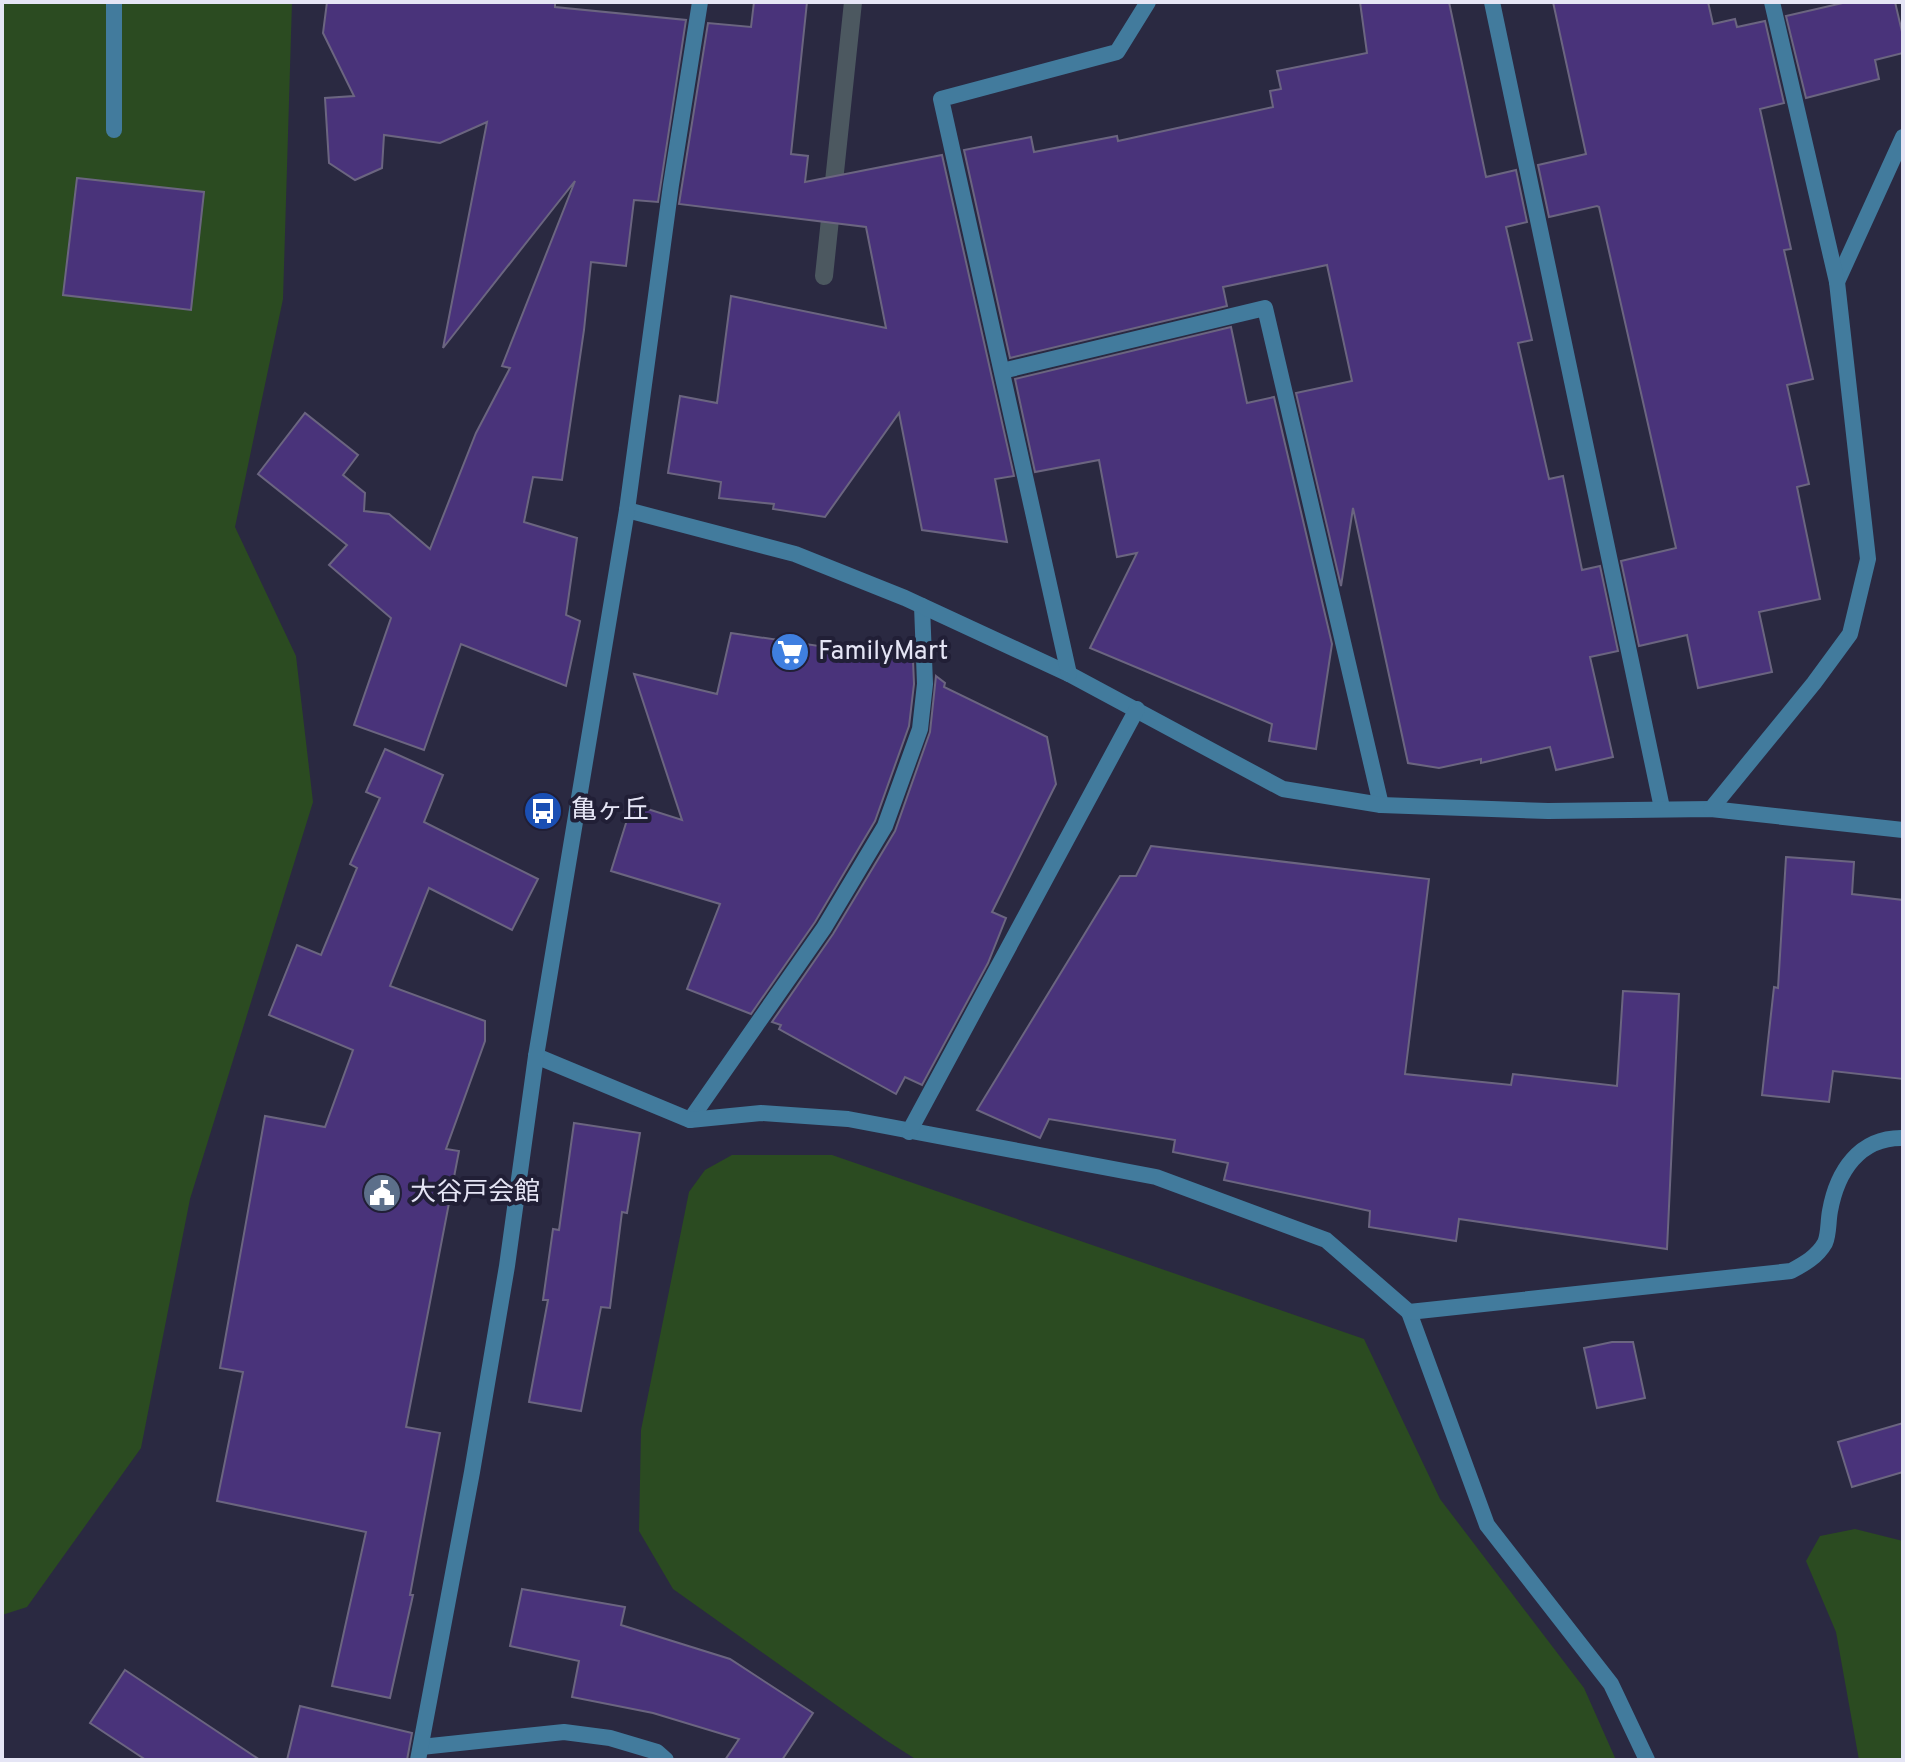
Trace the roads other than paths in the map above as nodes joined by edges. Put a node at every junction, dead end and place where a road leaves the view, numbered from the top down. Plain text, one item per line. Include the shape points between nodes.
1 (114, 2) edge
2 (700, 2) edge
3 (1148, 2) edge
4 (1492, 2) edge
5 (1772, 2) edge
6 (114, 130) dead end
7 (1903, 137) edge
8 (1837, 282) junction
9 (1002, 371) junction
10 (627, 510) junction
11 (922, 606) junction
12 (1069, 674) junction
13 (1137, 709) junction
14 (1381, 805) junction
15 (1662, 808) junction
16 (1711, 809) junction
17 (1903, 830) edge
18 (536, 1056) junction
19 (690, 1120) junction
20 (909, 1132) junction
21 (1903, 1138) edge
22 (1409, 1312) junction
23 (420, 1753) edge
24 (666, 1760) edge
25 (1647, 1760) edge

1 - 6 street
2 - 10 street
3 - 9 street via 1117,52 941,99
4 - 15 street
5 - 8 street
7 - 8 street
8 - 16 street via 1868,559 1861,589 1850,634
9 - 12 street
9 - 14 street via 1265,308
10 - 11 street via 795,554
10 - 18 street
11 - 12 street
11 - 19 street via 925,684 920,729 885,826 824,928
12 - 13 street
13 - 14 street via 1283,789
13 - 20 street
14 - 15 street via 1548,811
15 - 16 street
16 - 17 street
18 - 19 street
18 - 23 street via 505,1280
19 - 20 street via 761,1113 848,1119
20 - 22 street via 1156,1177 1326,1240
21 - 22 street via 1889,1137 1859,1152 1842,1170 1826,1241 1810,1261 1791,1271
22 - 25 street via 1487,1525 1611,1684
23 - 24 street via 564,1732 610,1738 657,1752

